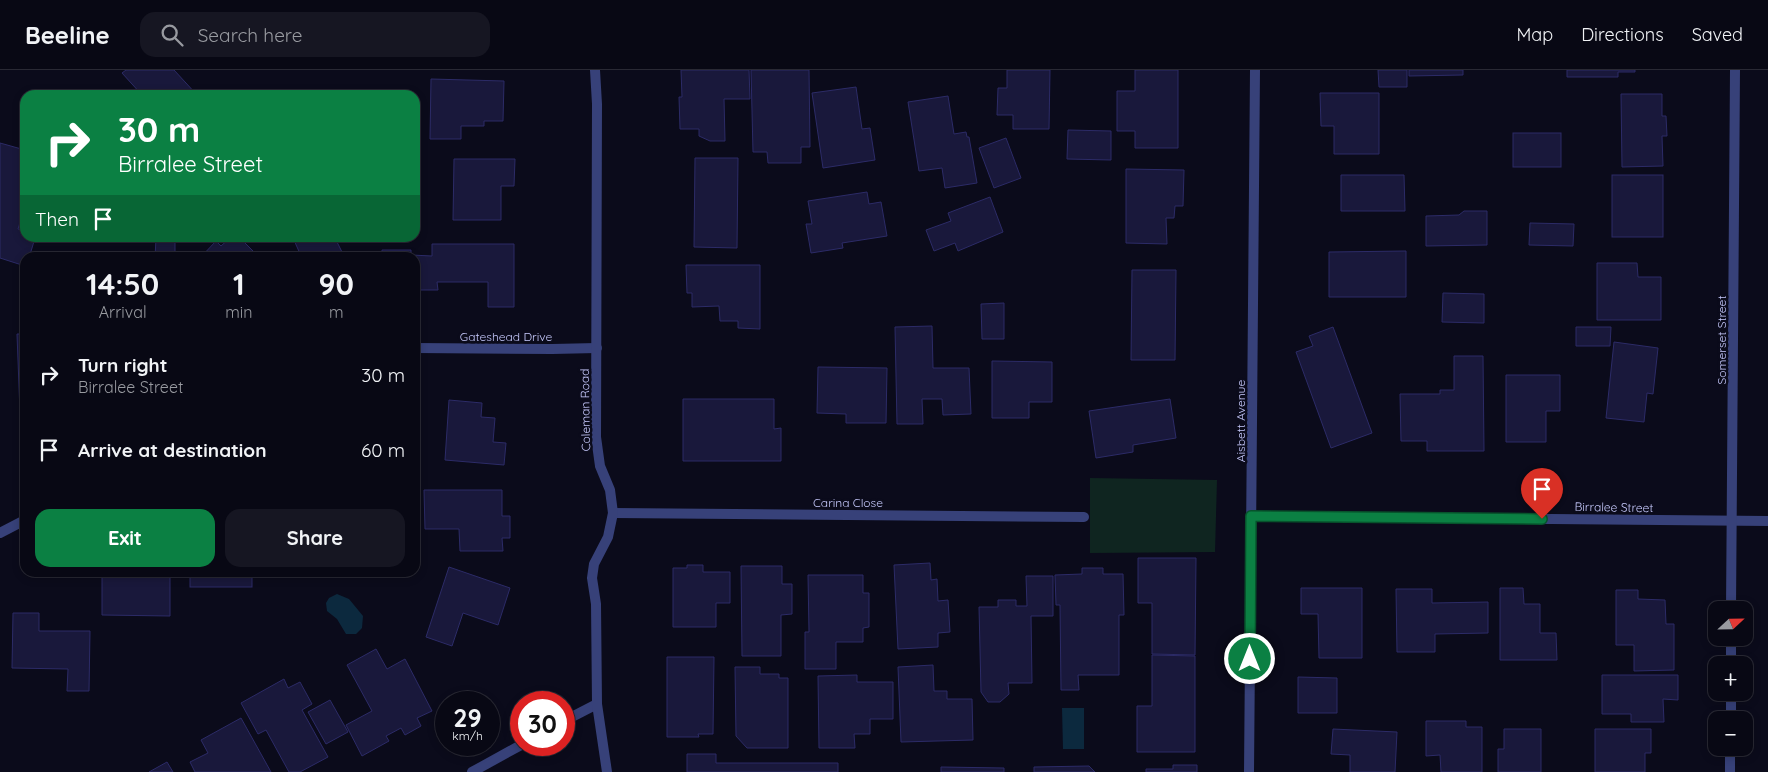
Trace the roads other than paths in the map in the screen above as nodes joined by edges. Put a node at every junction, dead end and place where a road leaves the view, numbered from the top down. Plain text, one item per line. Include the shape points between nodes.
1 (595, 70) edge
2 (1255, 70) edge
3 (1735, 70) edge
4 (420, 348) edge
5 (597, 348) junction
6 (613, 513) junction
7 (1251, 516) junction
8 (1084, 517) dead end
9 (1732, 520) junction
10 (1768, 521) edge
11 (20, 523) edge
12 (0, 533) edge
13 (1731, 601) edge
14 (597, 704) junction
15 (575, 715) edge
16 (510, 751) edge
17 (1730, 756) edge
18 (472, 772) edge
19 (607, 772) edge
20 (1249, 772) edge
21 (1730, 772) edge

1 - 5 street, Coleman Road
2 - 7 street, Aisbett Avenue
3 - 9 street, Somerset Street
4 - 5 street, Gateshead Drive
5 - 6 street, Coleman Road via 597,452 610,490
6 - 8 street, Carina Close
6 - 14 street, Coleman Road via 608,537 594,564 592,578 596,604
7 - 9 street, Birralee Street
7 - 20 street, Aisbett Avenue
9 - 10 street, Birralee Street
9 - 13 street, Somerset Street
11 - 12 street
14 - 15 street
14 - 19 street, Coleman Road
16 - 18 street
17 - 21 street

